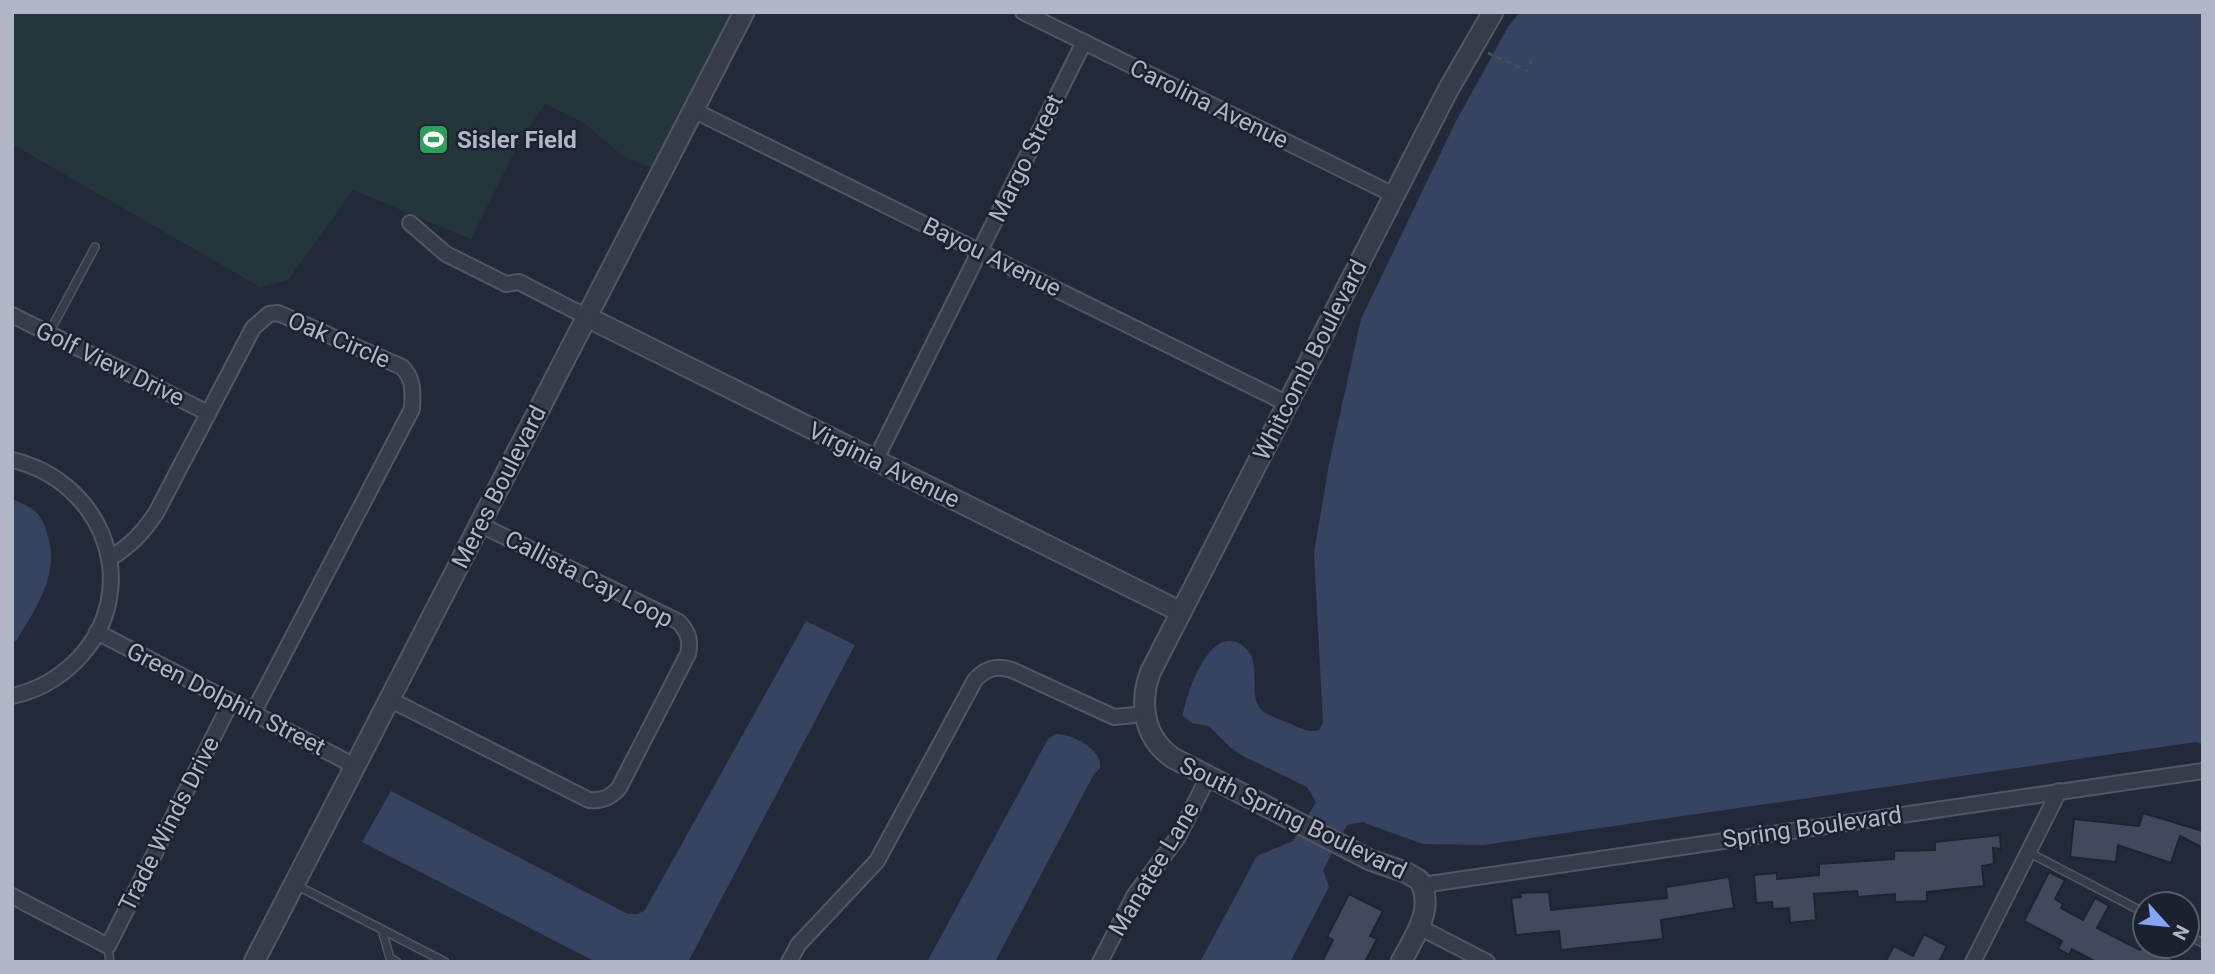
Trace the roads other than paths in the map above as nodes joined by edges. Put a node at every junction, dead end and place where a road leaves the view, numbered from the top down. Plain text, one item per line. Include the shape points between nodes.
1 (744, 12) edge
2 (1023, 12) edge
3 (1493, 12) edge
4 (1084, 42) junction
5 (695, 110) junction
6 (1394, 195) junction
7 (410, 223) dead end
8 (95, 247) dead end
9 (980, 251) junction
10 (12, 315) edge
11 (587, 317) junction
12 (48, 333) junction
13 (1288, 404) junction
14 (208, 413) junction
15 (12, 460) edge
16 (875, 461) junction
17 (479, 524) junction
18 (109, 559) junction
19 (1181, 612) junction
20 (97, 632) junction
21 (12, 696) edge
22 (389, 699) junction
23 (231, 702) junction
24 (253, 713) junction
25 (1145, 714) junction
26 (355, 766) junction
27 (2203, 771) edge
28 (1208, 777) junction
29 (2059, 791) junction
30 (2028, 852) junction
31 (293, 884) junction
32 (1422, 885) junction
33 (12, 896) edge
34 (2131, 906) edge
35 (1419, 928) junction
36 (382, 930) junction
37 (108, 946) junction
38 (1978, 960) edge
39 (110, 962) edge
40 (254, 962) edge
41 (397, 962) edge
42 (445, 962) edge
43 (789, 962) edge
44 (1100, 962) edge
45 (1401, 962) edge
46 (1487, 962) edge

1 - 5 street, Meres Boulevard
2 - 4 street, Carolina Avenue
3 - 6 street, Whitcomb Boulevard
4 - 6 street, Carolina Avenue
4 - 9 street, Margo Street
5 - 9 street, Bayou Avenue
5 - 11 street, Meres Boulevard
6 - 13 street, Whitcomb Boulevard
7 - 11 street via 446,254 506,285 519,282
8 - 12 lane
9 - 13 street, Bayou Avenue
9 - 16 street, Margo Street
10 - 12 street, Golf View Drive
11 - 16 street, Virginia Avenue
11 - 17 street, Meres Boulevard
12 - 14 street, Golf View Drive
13 - 19 street, Whitcomb Boulevard
14 - 18 street, Oak Circle via 142,535
14 - 24 street, Oak Circle via 253,328 269,314 278,313 402,367 412,385 412,409
15 - 18 street via 54,475 75,491 97,523
16 - 19 street, Virginia Avenue
17 - 22 street, Meres Boulevard
17 - 22 street, Callista Cay Loop via 678,622 689,638 688,654 619,788 599,800 589,800
18 - 20 street via 106,609
19 - 25 street, Whitcomb Boulevard via 1150,673
20 - 21 street via 66,671 45,685
20 - 23 street, Green Dolphin Street
22 - 26 street, Meres Boulevard
23 - 24 street, Green Dolphin Street
23 - 37 street, Trade Winds Drive
24 - 26 street, Green Dolphin Street
25 - 28 street, South Spring Boulevard via 1151,734 1165,752
25 - 43 street via 1114,718 1012,670 985,671 975,680 877,861 798,945
26 - 31 street, Meres Boulevard
27 - 29 street, Spring Boulevard
28 - 32 street, South Spring Boulevard via 1379,864 1405,872
28 - 44 street, Manatee Lane via 1178,837 1134,896
29 - 30 street
29 - 32 street, Spring Boulevard
30 - 34 lane
30 - 38 street
31 - 36 lane
31 - 40 street, Meres Boulevard
32 - 35 street via 1425,912
33 - 37 street
35 - 45 street
35 - 46 street
36 - 41 lane via 390,958
36 - 42 lane
37 - 39 lane

